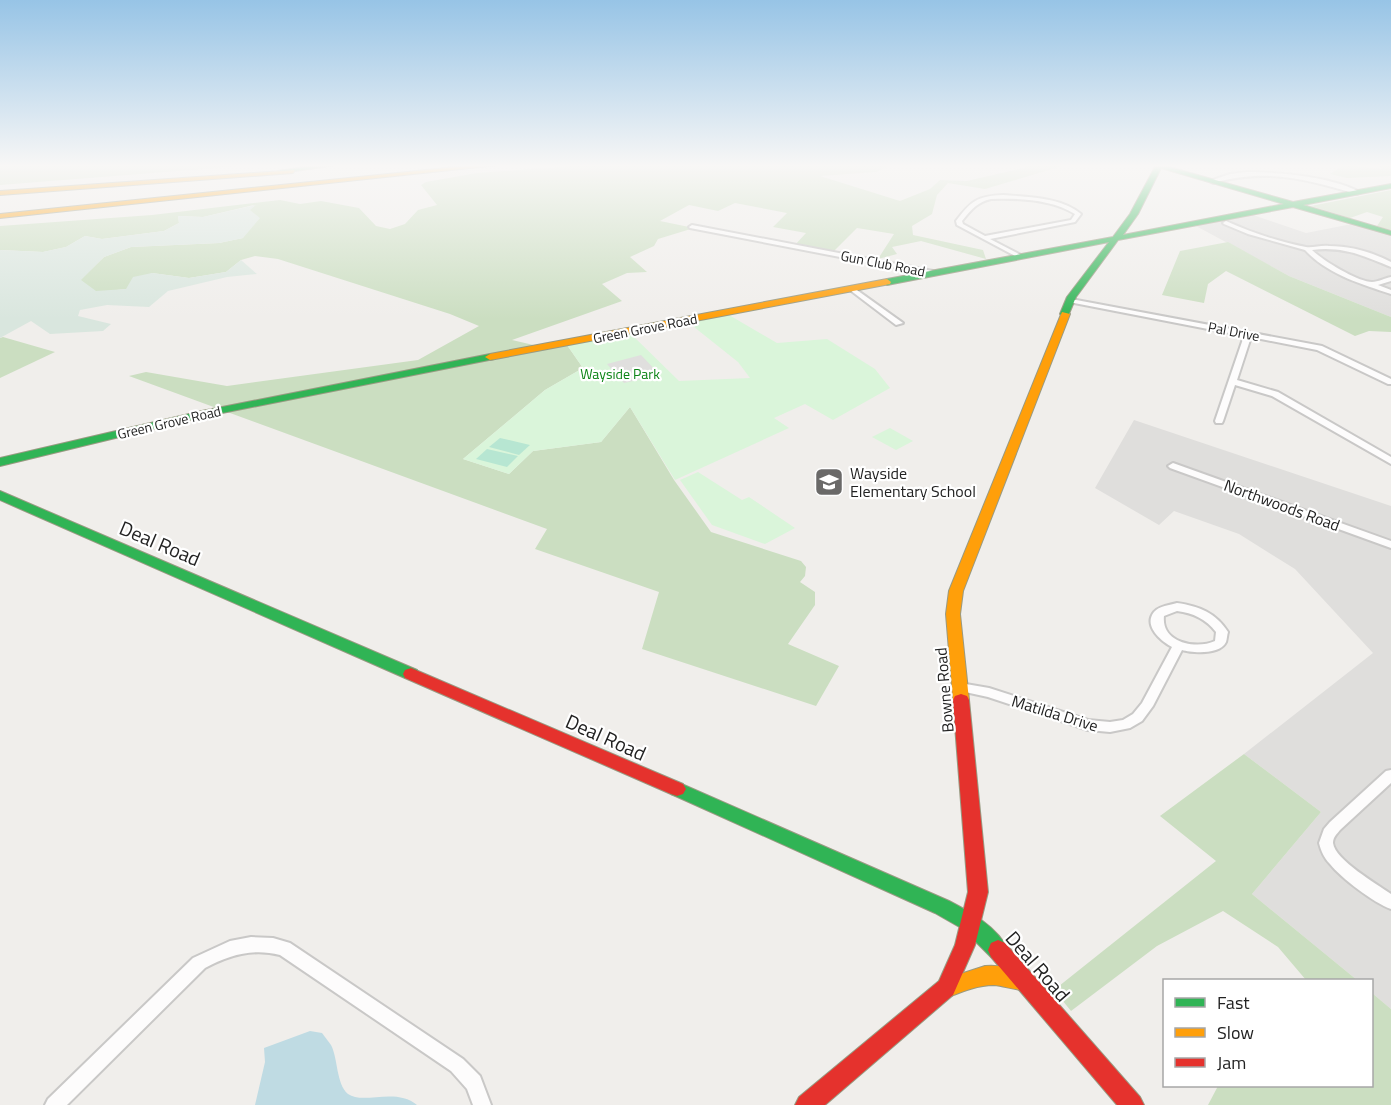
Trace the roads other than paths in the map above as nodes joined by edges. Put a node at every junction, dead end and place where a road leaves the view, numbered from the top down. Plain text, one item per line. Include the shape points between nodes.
1 (964, 217) edge
2 (1077, 217) edge
3 (1132, 217) edge
4 (1241, 217) edge
5 (1333, 217) edge
6 (1221, 221) junction
7 (1126, 225) junction
8 (692, 227) dead end
9 (1146, 232) junction
10 (1391, 233) edge
11 (984, 238) junction
12 (1115, 238) junction
13 (1082, 245) junction
14 (1307, 249) junction
15 (1105, 250) junction
16 (1019, 256) junction
17 (1391, 266) edge
18 (933, 273) junction
19 (1391, 279) edge
20 (1373, 285) junction
21 (852, 288) junction
22 (1391, 292) edge
23 (1071, 301) junction
24 (899, 323) dead end
25 (1248, 334) junction
26 (1233, 382) junction
27 (1391, 382) edge
28 (1220, 421) dead end
29 (1391, 461) edge
30 (0, 462) edge
31 (1173, 466) dead end
32 (0, 495) edge
33 (1391, 545) edge
34 (1178, 646) junction
35 (960, 687) junction
36 (1391, 775) edge
37 (1391, 902) edge
38 (970, 923) junction
39 (1025, 981) junction
40 (946, 988) junction
41 (54, 1105) edge
42 (482, 1105) edge
43 (807, 1105) edge
44 (1132, 1105) edge

1 - 11 street via 958,223
2 - 11 street via 1068,223
3 - 7 main road, Bowne Road
4 - 6 main road, Green Grove Road
5 - 10 main road
6 - 9 main road, Green Grove Road
6 - 14 street
7 - 9 main road
7 - 12 main road, Bowne Road
8 - 18 street, Gun Club Road
9 - 12 main road, Green Grove Road
11 - 16 street
12 - 13 main road, Green Grove Road
12 - 15 main road, Bowne Road
13 - 15 main road
13 - 16 main road, Green Grove Road
14 - 17 street via 1358,252
14 - 20 street via 1334,268
15 - 23 main road, Bowne Road
16 - 18 main road, Green Grove Road
18 - 21 main road, Green Grove Road
19 - 20 street
20 - 22 street
21 - 24 street
21 - 30 main road, Green Grove Road via 235,407
23 - 25 street, Pal Drive
23 - 35 main road, Bowne Road via 956,591 953,614
25 - 26 street
25 - 27 street, Pal Drive via 1324,349
26 - 28 street
26 - 29 street via 1275,394
31 - 33 street, Northwoods Road
32 - 38 main road, Deal Road via 783,835
34 - 34 street via 1215,646 1222,632 1213,620 1196,610 1163,610 1157,624 1164,636
34 - 35 street, Matilda Drive via 1141,716 1124,727 1088,725
35 - 38 main road, Bowne Road via 978,892
36 - 37 street via 1335,826 1326,842 1341,866
38 - 39 main road, Deal Road
38 - 40 main road, Bowne Road
39 - 40 main road via 987,972
39 - 44 main road, Deal Road
40 - 43 main road, Bowne Road
41 - 42 street via 199,963 229,949 261,943 284,948 457,1065 478,1089

